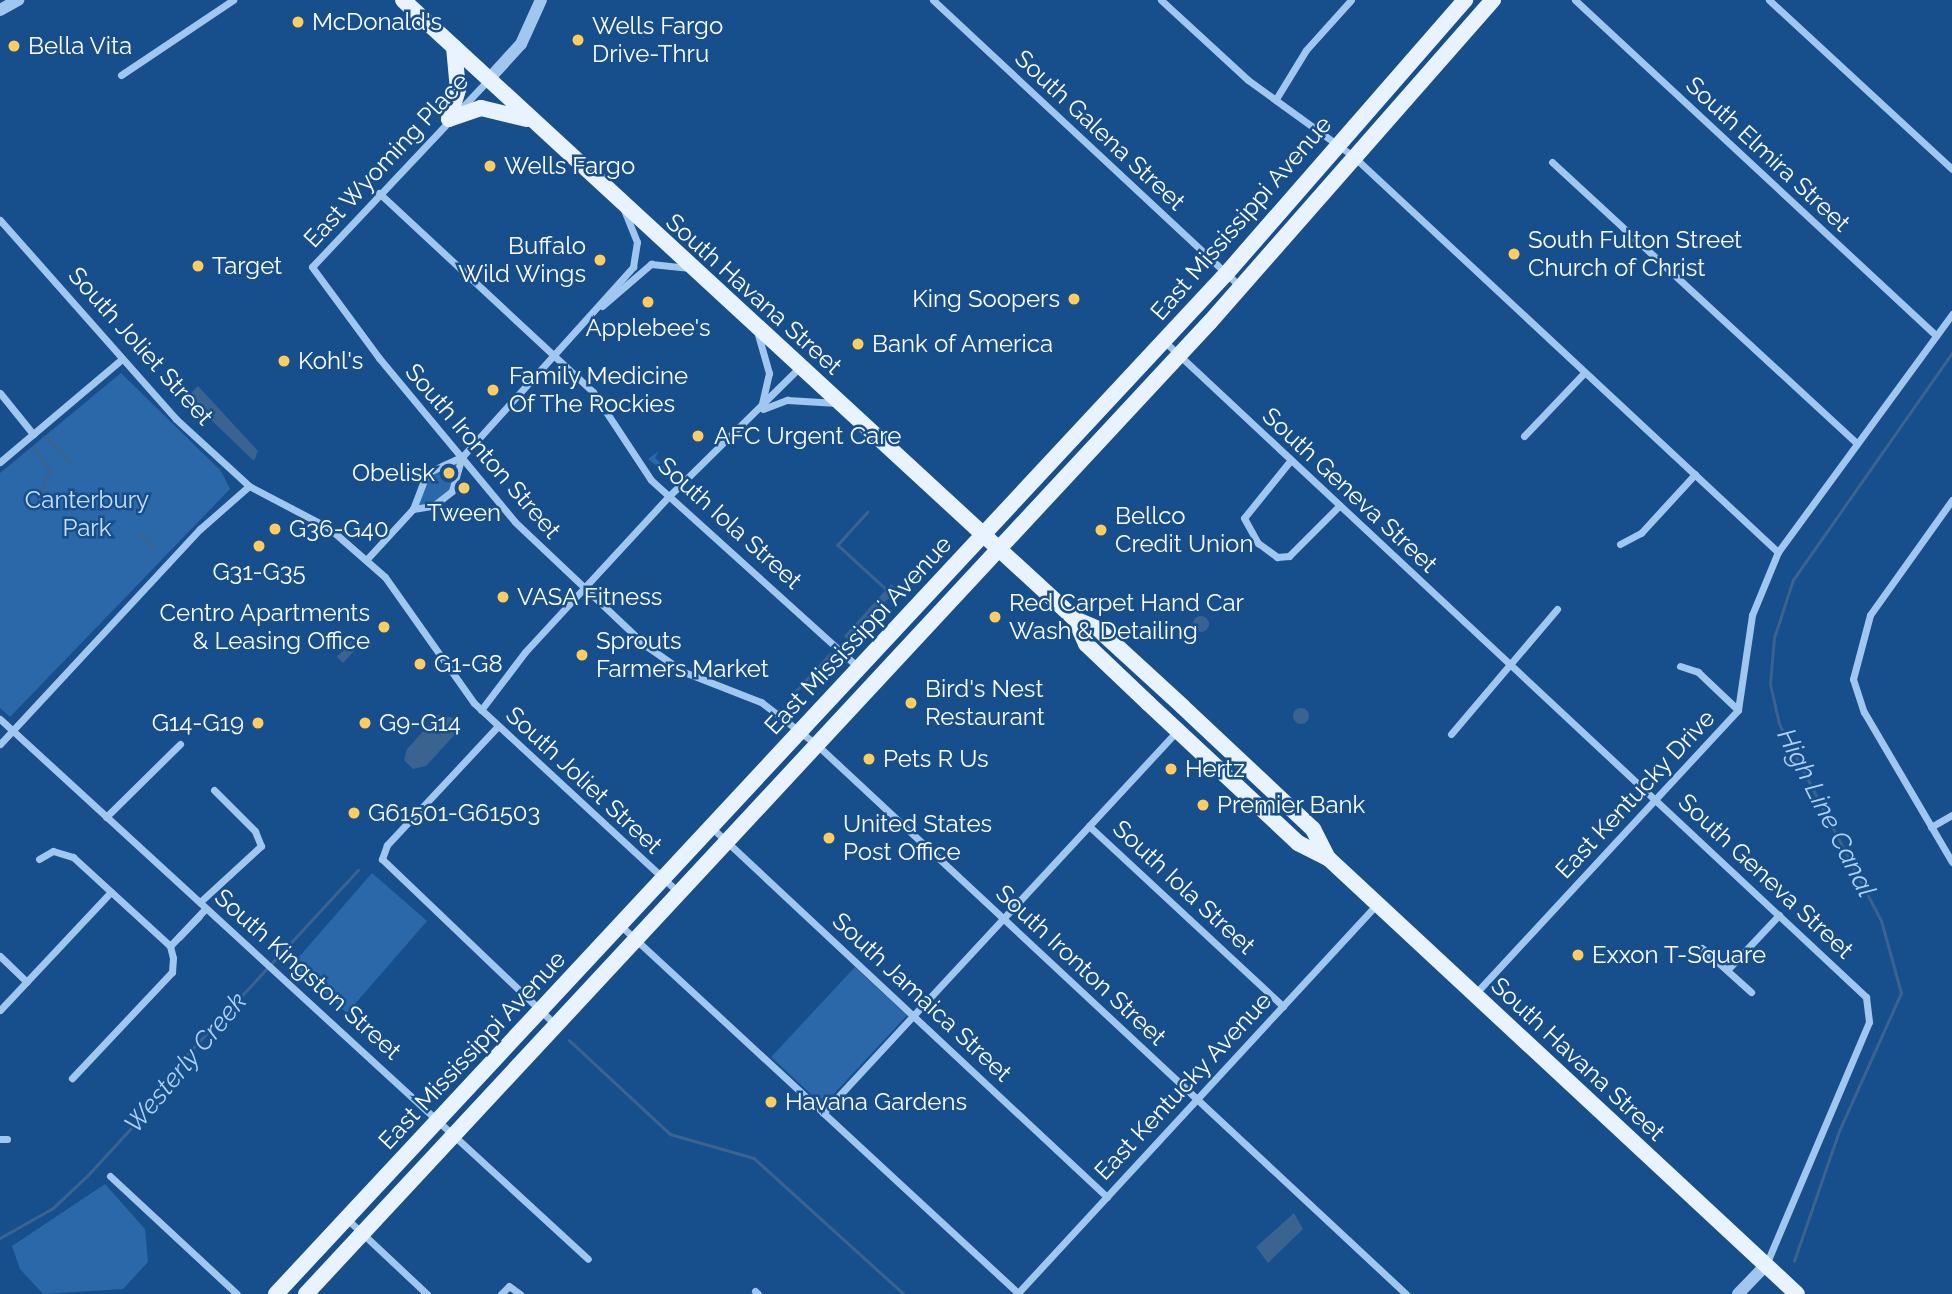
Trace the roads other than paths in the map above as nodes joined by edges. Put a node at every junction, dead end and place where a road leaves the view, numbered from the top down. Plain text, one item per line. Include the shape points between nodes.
1 (18, 0) edge
2 (233, 0) edge
3 (403, 0) edge
4 (541, 0) edge
5 (933, 0) edge
6 (1161, 0) edge
7 (1351, 0) edge
8 (1465, 0) edge
9 (1493, 0) edge
10 (1575, 0) edge
11 (1769, 0) edge
12 (0, 10) edge
13 (454, 47) junction
14 (121, 75) dead end
15 (489, 79) junction
16 (1276, 99) junction
17 (449, 119) junction
18 (534, 122) junction
19 (1338, 143) junction
20 (1353, 156) junction
21 (1552, 162) dead end
22 (1952, 169) edge
23 (379, 193) junction
24 (622, 204) junction
25 (0, 220) edge
26 (312, 267) joint
27 (691, 269) junction
28 (1226, 274) junction
29 (1241, 288) junction
30 (601, 307) junction
31 (1952, 314) edge
32 (756, 328) junction
33 (1936, 336) junction
34 (1164, 341) junction
35 (1179, 355) junction
36 (555, 357) junction
37 (122, 359) junction
38 (799, 368) junction
39 (1585, 372) junction
40 (0, 393) edge
41 (841, 403) junction
42 (757, 413) junction
43 (33, 434) junction
44 (1524, 436) dead end
45 (1856, 443) junction
46 (462, 457) junction
47 (1290, 461) junction
48 (0, 462) edge
49 (1695, 474) junction
50 (249, 486) junction
51 (669, 496) junction
52 (1952, 499) edge
53 (1339, 506) junction
54 (413, 509) junction
55 (985, 532) junction
56 (1620, 544) dead end
57 (1000, 547) junction
58 (1778, 552) junction
59 (367, 559) junction
60 (584, 589) junction
61 (1557, 609) dead end
62 (1075, 619) junction
63 (1510, 666) junction
64 (1680, 666) dead end
65 (858, 667) junction
66 (1147, 704) junction
67 (1183, 707) junction
68 (481, 710) junction
69 (1738, 710) junction
70 (0, 719) edge
71 (498, 726) junction
72 (1208, 730) junction
73 (12, 731) junction
74 (799, 731) junction
75 (1177, 731) junction
76 (1451, 734) dead end
77 (0, 744) edge
78 (180, 744) dead end
79 (816, 744) junction
80 (214, 790) dead end
81 (1248, 797) junction
82 (1279, 797) junction
83 (1656, 800) junction
84 (1952, 816) edge
85 (106, 817) junction
86 (710, 826) junction
87 (1089, 826) junction
88 (1931, 827) junction
89 (726, 841) junction
90 (1328, 858) junction
91 (38, 859) dead end
92 (1952, 862) edge
93 (662, 877) junction
94 (111, 892) junction
95 (679, 893) junction
96 (1378, 903) junction
97 (203, 905) junction
98 (1779, 915) junction
99 (1002, 918) junction
100 (619, 924) junction
101 (636, 939) junction
102 (170, 946) junction
103 (1702, 948) dead end
104 (0, 956) edge
105 (1728, 968) junction
106 (27, 982) junction
107 (1751, 992) dead end
108 (1475, 994) junction
109 (1283, 1006) junction
110 (0, 1010) edge
111 (540, 1010) junction
112 (913, 1015) junction
113 (556, 1025) junction
114 (72, 1078) dead end
115 (1197, 1099) junction
116 (823, 1113) junction
117 (439, 1119) junction
118 (455, 1135) junction
119 (110, 1176) dead end
120 (1107, 1197) junction
121 (347, 1219) junction
122 (363, 1234) junction
123 (588, 1259) dead end
124 (1766, 1265) junction
125 (1018, 1293) edge
126 (237, 1294) edge
127 (276, 1294) edge
128 (306, 1294) edge
129 (427, 1294) edge
130 (501, 1294) edge
131 (520, 1294) edge
132 (1406, 1294) edge
133 (1738, 1294) edge
134 (1797, 1294) edge

1 - 12 street
2 - 14 street
3 - 13 main road, South Havana Street
4 - 15 street via 521,44
5 - 28 street, South Galena Street
6 - 16 street
7 - 16 street via 1306,50
8 - 19 main road, East Mississippi Avenue
9 - 20 main road, East Mississippi Avenue
10 - 33 street, South Elmira Street
11 - 22 street
13 - 15 main road, South Havana Street
13 - 17 main road via 458,90
15 - 17 street, East Wyoming Place
15 - 18 main road, South Havana Street
16 - 19 street
17 - 18 main road via 481,108
17 - 23 street, East Wyoming Place
18 - 24 main road, South Havana Street
19 - 20 street
19 - 28 main road, East Mississippi Avenue
20 - 29 main road, East Mississippi Avenue
20 - 39 street
21 - 45 street
23 - 26 street, East Wyoming Place
23 - 36 street, South Iola Street
24 - 27 main road, South Havana Street
24 - 30 street via 637,258
25 - 37 street, South Joliet Street
26 - 46 street, South Ironton Street
27 - 30 street via 651,264
27 - 32 main road, South Havana Street
28 - 29 street, South Galena Street
28 - 34 main road, East Mississippi Avenue
29 - 35 main road, East Mississippi Avenue
30 - 36 street
31 - 33 street, East Kentucky Drive
32 - 38 main road, South Havana Street
32 - 42 street via 769,373
33 - 45 street, East Kentucky Drive
34 - 35 street, South Geneva Street
34 - 55 main road, East Mississippi Avenue
35 - 47 street, South Geneva Street
35 - 57 main road, East Mississippi Avenue
36 - 46 street
36 - 51 street, South Iola Street via 605,405 636,463
37 - 43 street
37 - 50 street, South Joliet Street
38 - 41 main road, South Havana Street
38 - 42 street
39 - 44 street
39 - 49 street
40 - 43 street
41 - 42 street via 787,400
41 - 55 main road, South Havana Street
42 - 51 street
43 - 48 street
45 - 58 street, East Kentucky Drive
46 - 54 street via 427,473
46 - 54 street via 452,491 433,506
46 - 60 street, South Ironton Street via 515,522
47 - 53 street, South Geneva Street
47 - 53 street via 1244,518 1258,543 1276,557 1289,556
49 - 56 street via 1643,530
49 - 58 street
50 - 59 street, South Joliet Street via 328,528
50 - 73 street via 200,529
51 - 60 street
51 - 65 street, South Iola Street
52 - 88 street via 1874,607 1859,643 1853,679 1858,701
53 - 63 street, South Geneva Street
54 - 59 street
55 - 57 main road, South Havana Street
55 - 65 main road, East Mississippi Avenue
57 - 62 main road, South Havana Street
57 - 79 main road, East Mississippi Avenue
58 - 69 street, East Kentucky Drive via 1752,615
59 - 68 street, South Joliet Street via 414,610
60 - 68 street
60 - 74 street, South Ironton Street via 665,661 756,699
61 - 63 street
62 - 66 main road, South Havana Street via 1086,644
62 - 67 main road, South Havana Street via 1098,629
63 - 76 street
63 - 83 street, South Geneva Street
64 - 69 street via 1698,672
65 - 74 main road, East Mississippi Avenue
66 - 67 main road
66 - 75 main road, South Havana Street
67 - 72 main road, South Havana Street
68 - 71 street, South Joliet Street
69 - 83 street, East Kentucky Drive
70 - 73 street, South Kingston Street
71 - 93 street, South Joliet Street
71 - 111 street via 387,845 382,859
72 - 75 main road
72 - 82 main road, South Havana Street
73 - 77 street
73 - 85 street, South Kingston Street
74 - 79 street, South Ironton Street
74 - 86 main road, East Mississippi Avenue
75 - 81 main road, South Havana Street
75 - 87 street
78 - 85 street
79 - 89 main road, East Mississippi Avenue
79 - 99 street, South Ironton Street
80 - 97 street via 255,831 261,846
81 - 82 main road
81 - 90 main road, South Havana Street via 1300,844
82 - 90 main road, South Havana Street via 1317,833
83 - 98 street, South Geneva Street
83 - 108 street, East Kentucky Drive
84 - 88 street
85 - 97 street, South Kingston Street
86 - 89 street, South Jamaica Street
86 - 93 main road, East Mississippi Avenue
87 - 99 street
87 - 109 street, South Iola Street
88 - 92 street
89 - 95 main road, East Mississippi Avenue
89 - 112 street, South Jamaica Street
90 - 96 main road, South Havana Street
91 - 94 street via 63,852
93 - 95 street, South Joliet Street
93 - 100 main road, East Mississippi Avenue
94 - 102 street
94 - 106 street
95 - 101 main road, East Mississippi Avenue
96 - 108 main road, South Havana Street
96 - 109 street, East Kentucky Avenue
97 - 102 street via 199,916
97 - 117 street, South Kingston Street
98 - 105 street
98 - 124 street, South Geneva Street via 1870,1003 1869,1022
99 - 112 street
99 - 115 street, South Ironton Street
100 - 101 street
100 - 111 main road, East Mississippi Avenue
101 - 113 main road, East Mississippi Avenue
101 - 116 street
102 - 114 street via 172,972
103 - 105 street
104 - 106 street
105 - 107 street
106 - 110 street
108 - 124 main road, South Havana Street
109 - 115 street, East Kentucky Avenue
111 - 113 street
111 - 117 main road, East Mississippi Avenue
112 - 116 street
112 - 120 street, South Jamaica Street
113 - 118 main road, East Mississippi Avenue
115 - 120 street, East Kentucky Avenue
115 - 132 street, South Ironton Street
116 - 125 street
117 - 118 street, South Kingston Street
117 - 121 main road, East Mississippi Avenue
118 - 122 main road, East Mississippi Avenue
118 - 123 street, South Kingston Street
119 - 126 street
120 - 125 street, East Kentucky Avenue
121 - 122 street
121 - 127 main road, East Mississippi Avenue
122 - 128 main road, East Mississippi Avenue
122 - 129 street
124 - 133 street
124 - 134 main road, South Havana Street
130 - 131 street via 509,1286

